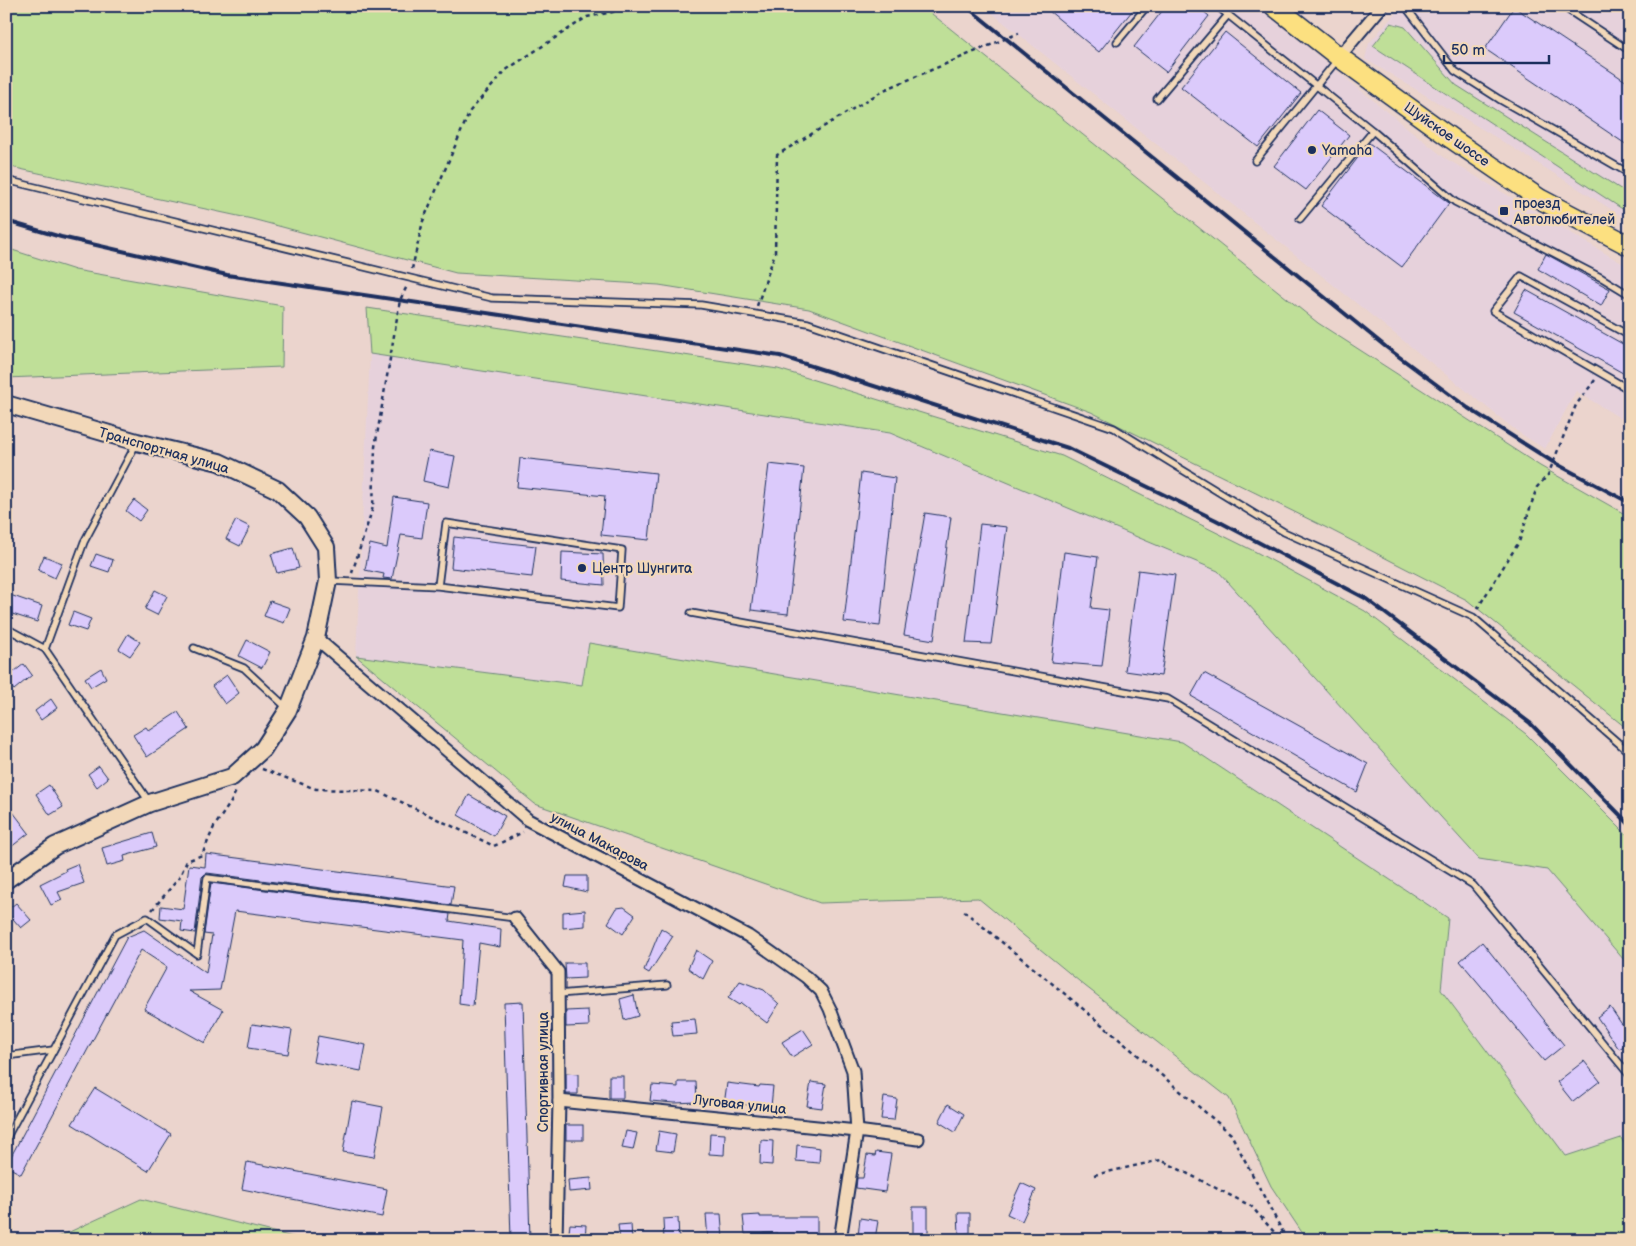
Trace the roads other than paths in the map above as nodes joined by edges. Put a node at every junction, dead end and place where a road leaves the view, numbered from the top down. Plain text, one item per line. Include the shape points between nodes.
1 (1147, 6) edge
2 (1217, 6) edge
3 (1274, 6) edge
4 (1382, 6) edge
5 (1405, 6) edge
6 (1567, 6) edge
7 (1228, 15) junction
8 (1117, 42) dead end
9 (1630, 51) edge
10 (1339, 57) junction
11 (1316, 86) junction
12 (1157, 99) dead end
13 (1373, 131) junction
14 (1255, 161) dead end
15 (1630, 174) edge
16 (6, 180) edge
17 (1300, 220) dead end
18 (1630, 246) edge
19 (1630, 294) edge
20 (1630, 336) edge
21 (1630, 390) edge
22 (6, 404) edge
23 (137, 442) junction
24 (328, 581) junction
25 (438, 586) junction
26 (690, 613) dead end
27 (6, 628) edge
28 (316, 638) junction
29 (194, 648) dead end
30 (45, 649) junction
31 (288, 710) junction
32 (1630, 753) edge
33 (150, 803) junction
34 (6, 880) edge
35 (515, 918) joint
36 (667, 985) dead end
37 (558, 994) junction
38 (53, 1050) junction
39 (6, 1056) edge
40 (1630, 1076) edge
41 (559, 1101) junction
42 (856, 1131) junction
43 (918, 1138) dead end
44 (6, 1139) edge
45 (556, 1240) edge
46 (840, 1240) edge

1 - 8 lane
2 - 7 lane
3 - 10 main road, Шуйское шоссе
4 - 10 street
5 - 15 lane via 1455,71
6 - 9 lane via 1568,10
7 - 11 lane
7 - 12 lane
10 - 11 lane
10 - 18 main road, Шуйское шоссе via 1540,199
11 - 13 lane
11 - 14 lane
13 - 17 lane
13 - 19 lane via 1455,202
16 - 32 lane via 492,298 700,305 808,323 1114,428 1284,532 1473,617
20 - 21 lane via 1521,276 1493,311
22 - 23 main road, Транспортная улица
23 - 24 main road, Транспортная улица via 219,462 278,490 307,518 326,547
23 - 30 lane via 84,542
24 - 25 lane
24 - 28 main road, Транспортная улица
25 - 25 lane via 618,608 622,550 446,524
26 - 40 lane via 1168,699 1473,885
27 - 30 lane
28 - 31 main road, Транспортная улица
28 - 42 street, улица Макарова via 528,820 748,936 806,977 821,991 854,1071
29 - 31 lane via 244,668
30 - 33 lane
31 - 33 main road, Транспортная улица via 263,749 232,777
33 - 34 main road, Транспортная улица via 55,846
35 - 37 street, Спортивная улица via 558,972
35 - 38 lane via 207,878 197,954 147,918 115,935
36 - 37 lane
37 - 41 street, Спортивная улица
38 - 39 lane
38 - 44 lane
41 - 42 street, Луговая улица
41 - 45 street, Спортивная улица
42 - 43 street, Луговая улица
42 - 46 street, улица Макарова

